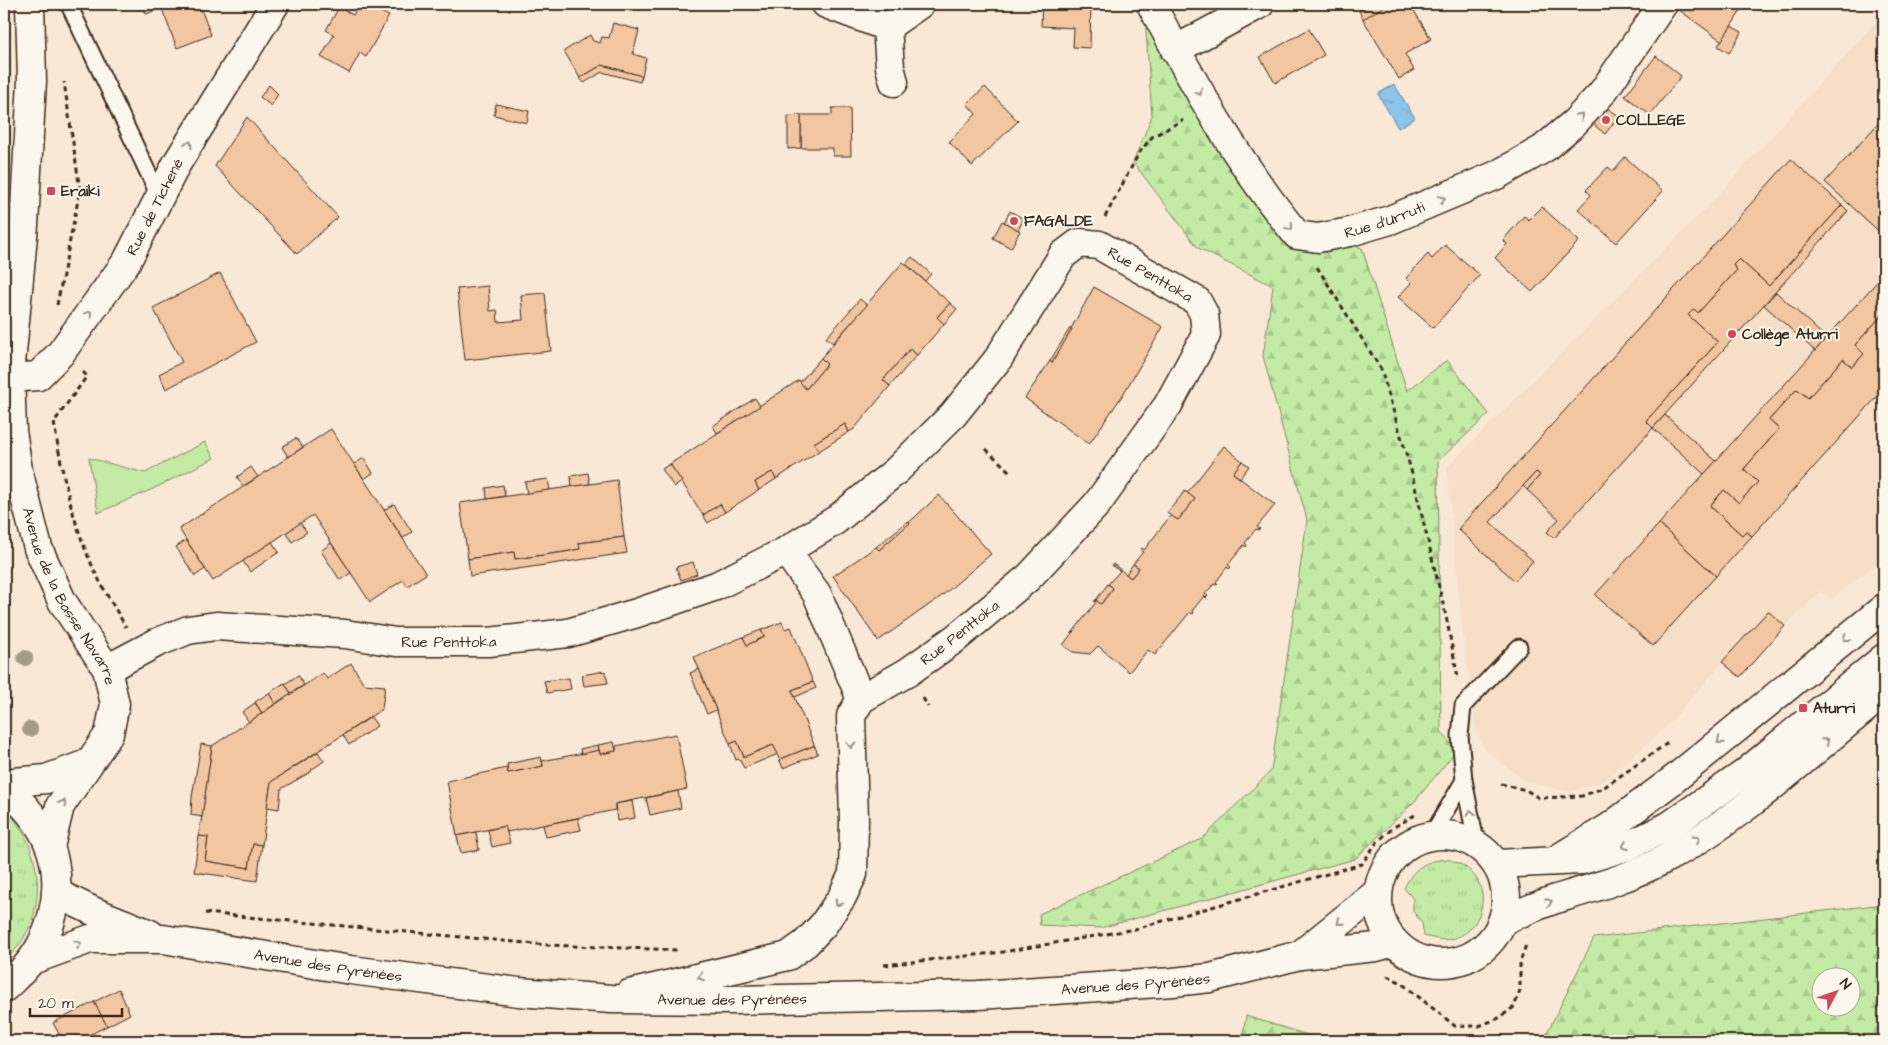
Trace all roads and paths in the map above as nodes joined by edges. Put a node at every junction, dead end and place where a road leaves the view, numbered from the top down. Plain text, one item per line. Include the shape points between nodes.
1 (30, 4) edge
2 (67, 4) edge
3 (275, 4) edge
4 (826, 4) edge
5 (1151, 4) edge
6 (1260, 4) edge
7 (1663, 4) edge
8 (914, 6) edge
9 (887, 27) junction
10 (1175, 50) junction
11 (62, 72) dead end
12 (894, 82) dead end
13 (1207, 106) junction
14 (160, 198) junction
15 (1103, 220) dead end
16 (1296, 235) junction
17 (57, 305) dead end
18 (60, 354) junction
19 (10, 374) junction
20 (986, 449) dead end
21 (1010, 472) dead end
22 (786, 551) junction
23 (1884, 608) edge
24 (128, 631) dead end
25 (1519, 647) dead end
26 (1884, 658) edge
27 (107, 669) junction
28 (1884, 693) edge
29 (861, 699) junction
30 (1463, 706) junction
31 (1669, 742) dead end
32 (87, 764) junction
33 (1464, 780) junction
34 (4, 784) edge
35 (1501, 784) dead end
36 (1420, 811) dead end
37 (1432, 836) junction
38 (50, 847) junction
39 (1487, 855) junction
40 (1554, 861) junction
41 (1378, 892) junction
42 (56, 893) junction
43 (198, 913) dead end
44 (1503, 920) junction
45 (163, 939) junction
46 (1394, 942) junction
47 (679, 950) dead end
48 (1300, 955) junction
49 (32, 960) junction
50 (882, 965) dead end
51 (4, 988) edge
52 (611, 999) junction

1 - 19 street, Avenue de la Basse Navarre via 32,90
2 - 14 lane
14 -> 3 street, Rue de Tichené via 177,163
4 - 9 street
5 - 10 street
6 - 10 street
16 -> 7 street, Rue d'Urruti via 1318,238 1390,220 1497,175 1543,150 1602,93
8 - 9 street
9 - 12 street
10 -> 13 street
11 - 17 path via 80,190
13 - 15 path via 1152,137 1139,153
13 -> 16 street via 1270,203
18 -> 14 street, Rue de Tichené via 127,261
16 - 30 path via 1381,370 1411,470 1446,616
18 - 19 street, Rue de Tichené via 38,376
18 - 24 path via 87,376 54,422 60,465 75,523 96,574
19 - 27 street, Avenue de la Basse Navarre via 12,431 18,470 38,548 62,601
20 - 21 path
22 - 27 street, Rue Penttoka via 716,586 568,633 489,642 396,642 345,634 216,626 188,630
22 - 29 street via 817,594
22 - 29 street, Rue Penttoka via 836,520 953,416 998,359 1062,255 1079,243 1099,245 1197,301 1204,314 1206,335 1168,405 1097,504 1029,577 956,638 908,672
23 -> 40 street via 1673,780 1610,827
25 - 30 lane
26 -> 40 street via 1744,774 1669,826 1628,846 1582,860
27 - 32 street, Avenue de la Basse Navarre via 115,704 109,734
44 -> 28 street via 1553,900 1626,878 1664,860 1725,822 1769,789
29 -> 52 street via 851,716 853,874 842,898 823,925 788,956
30 - 33 lane via 1460,736
31 - 35 path via 1603,788 1582,796 1539,798 1526,790
32 - 34 street via 46,779
38 -> 32 street, Avenue de la Basse Navarre via 60,806
33 - 37 lane
39 -> 33 lane
34 - 38 street via 30,811
36 - 50 path via 1377,842 1362,864 1136,929 1003,952
37 - 39 street via 1452,836 1473,843
37 - 41 street via 1412,842 1395,855 1383,872
38 - 42 street
39 - 40 street
39 - 44 street via 1505,886
41 - 46 street via 1378,910
41 -> 48 street, Avenue des Pyrénées
42 - 45 street, Avenue des Pyrénées
42 - 49 street via 49,928
43 - 47 path via 547,945
44 - 46 street via 1493,938 1477,953 1458,962 1423,961
49 -> 45 street, Avenue des Pyrénées via 90,940
45 - 52 street, Avenue des Pyrénées via 351,970 519,992
46 - 48 street, Avenue des Pyrénées via 1376,948
48 - 52 street, Avenue des Pyrénées via 1210,978 1163,983 978,994 734,1000
49 - 51 street

